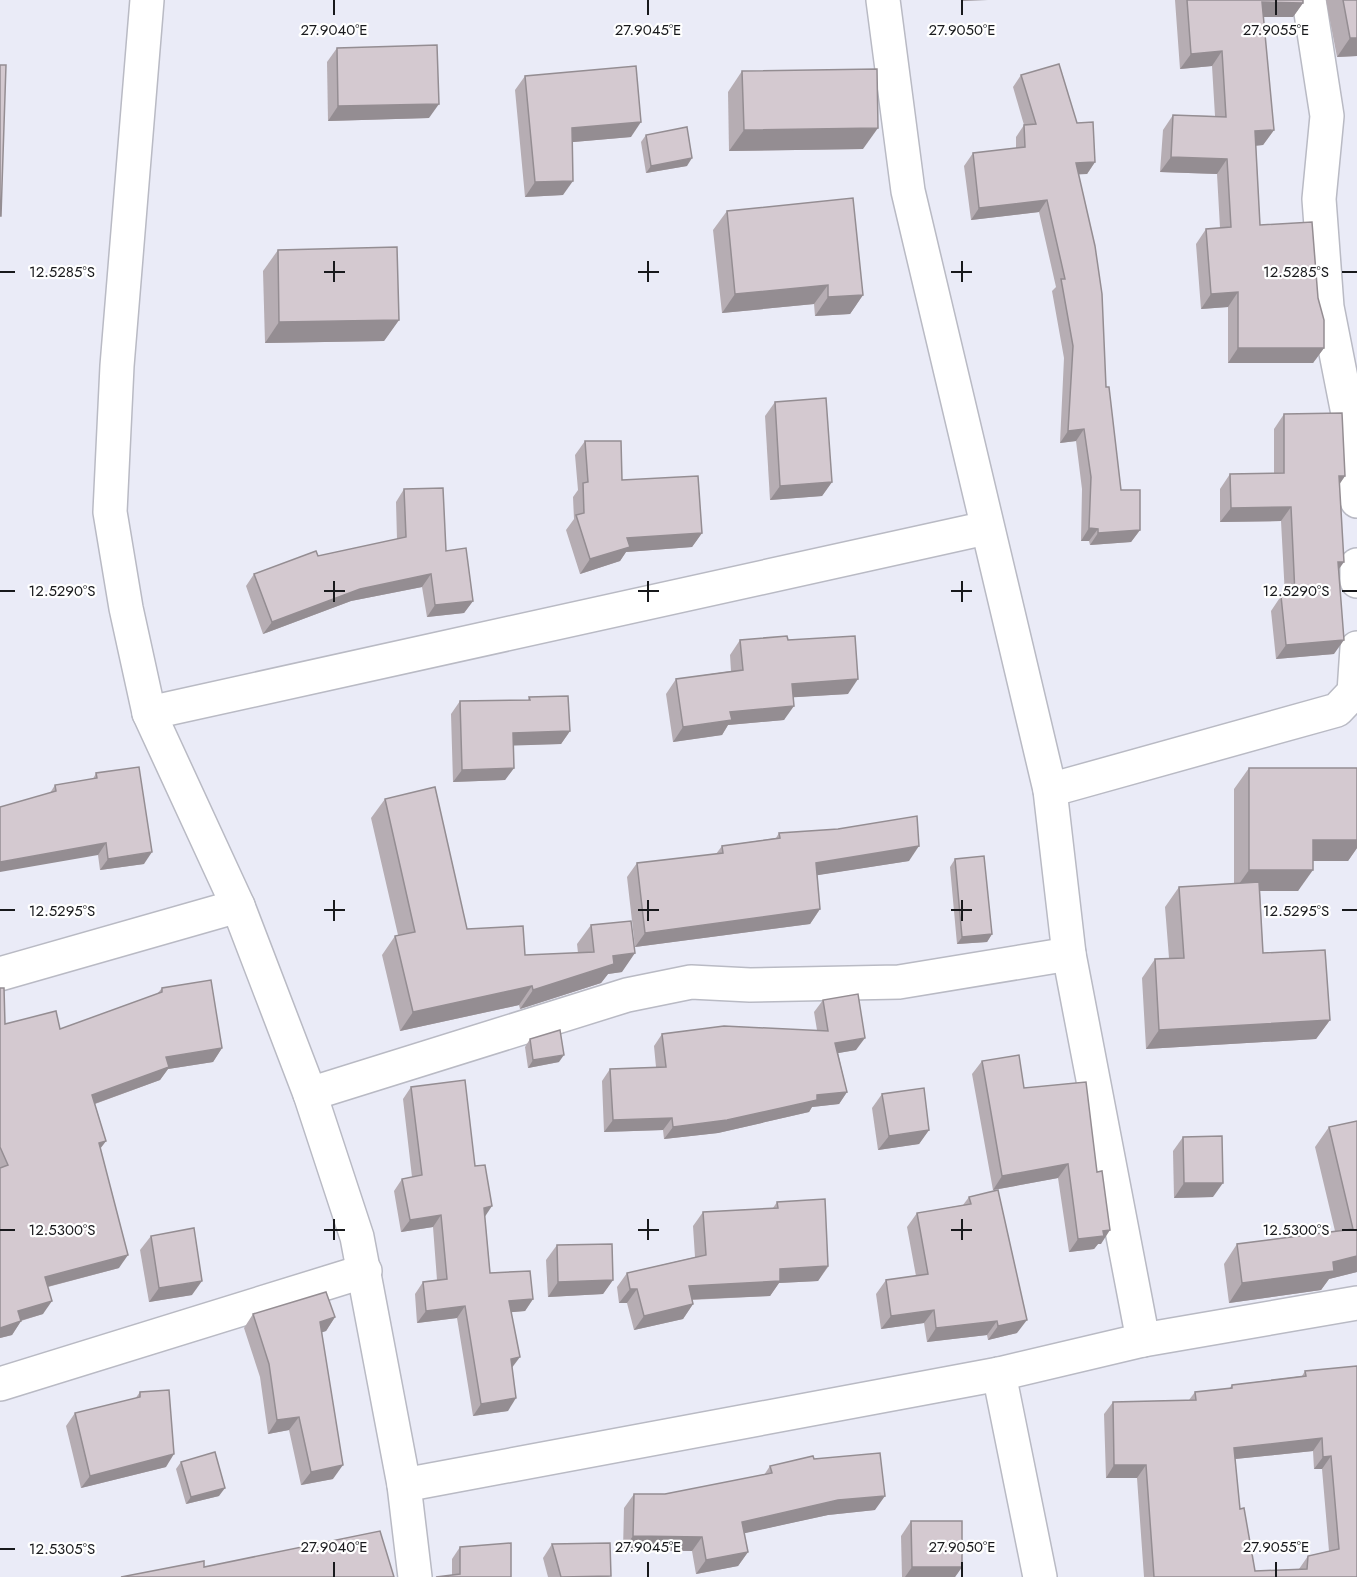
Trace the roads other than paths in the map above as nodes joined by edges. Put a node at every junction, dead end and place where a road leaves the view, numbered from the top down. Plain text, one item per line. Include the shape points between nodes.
1 (147, 0) edge
2 (883, 0) edge
3 (1309, 0) edge
4 (1357, 501) edge
5 (986, 528) junction
6 (1357, 565) edge
7 (1357, 581) edge
8 (1357, 648) edge
9 (149, 713) junction
10 (1050, 790) junction
11 (238, 906) junction
12 (1069, 954) junction
13 (0, 974) edge
14 (310, 1094) junction
15 (365, 1271) junction
16 (1357, 1303) edge
17 (1143, 1340) junction
18 (999, 1374) junction
19 (0, 1384) edge
20 (404, 1485) junction
21 (415, 1577) edge
22 (1040, 1577) edge

1 - 9 street via 117,366 110,512
2 - 5 street via 908,191
3 - 4 street via 1326,116 1319,199 1326,307 1351,429
5 - 9 street
5 - 10 street
6 - 7 street
8 - 10 street via 1354,692 1336,710
9 - 11 street
10 - 12 street
11 - 13 street
11 - 14 street
12 - 14 street via 898,982 691,982 627,995
12 - 17 street
14 - 15 street
15 - 19 street
15 - 20 street
16 - 17 street
17 - 18 street
18 - 20 street
18 - 22 street
20 - 21 street

